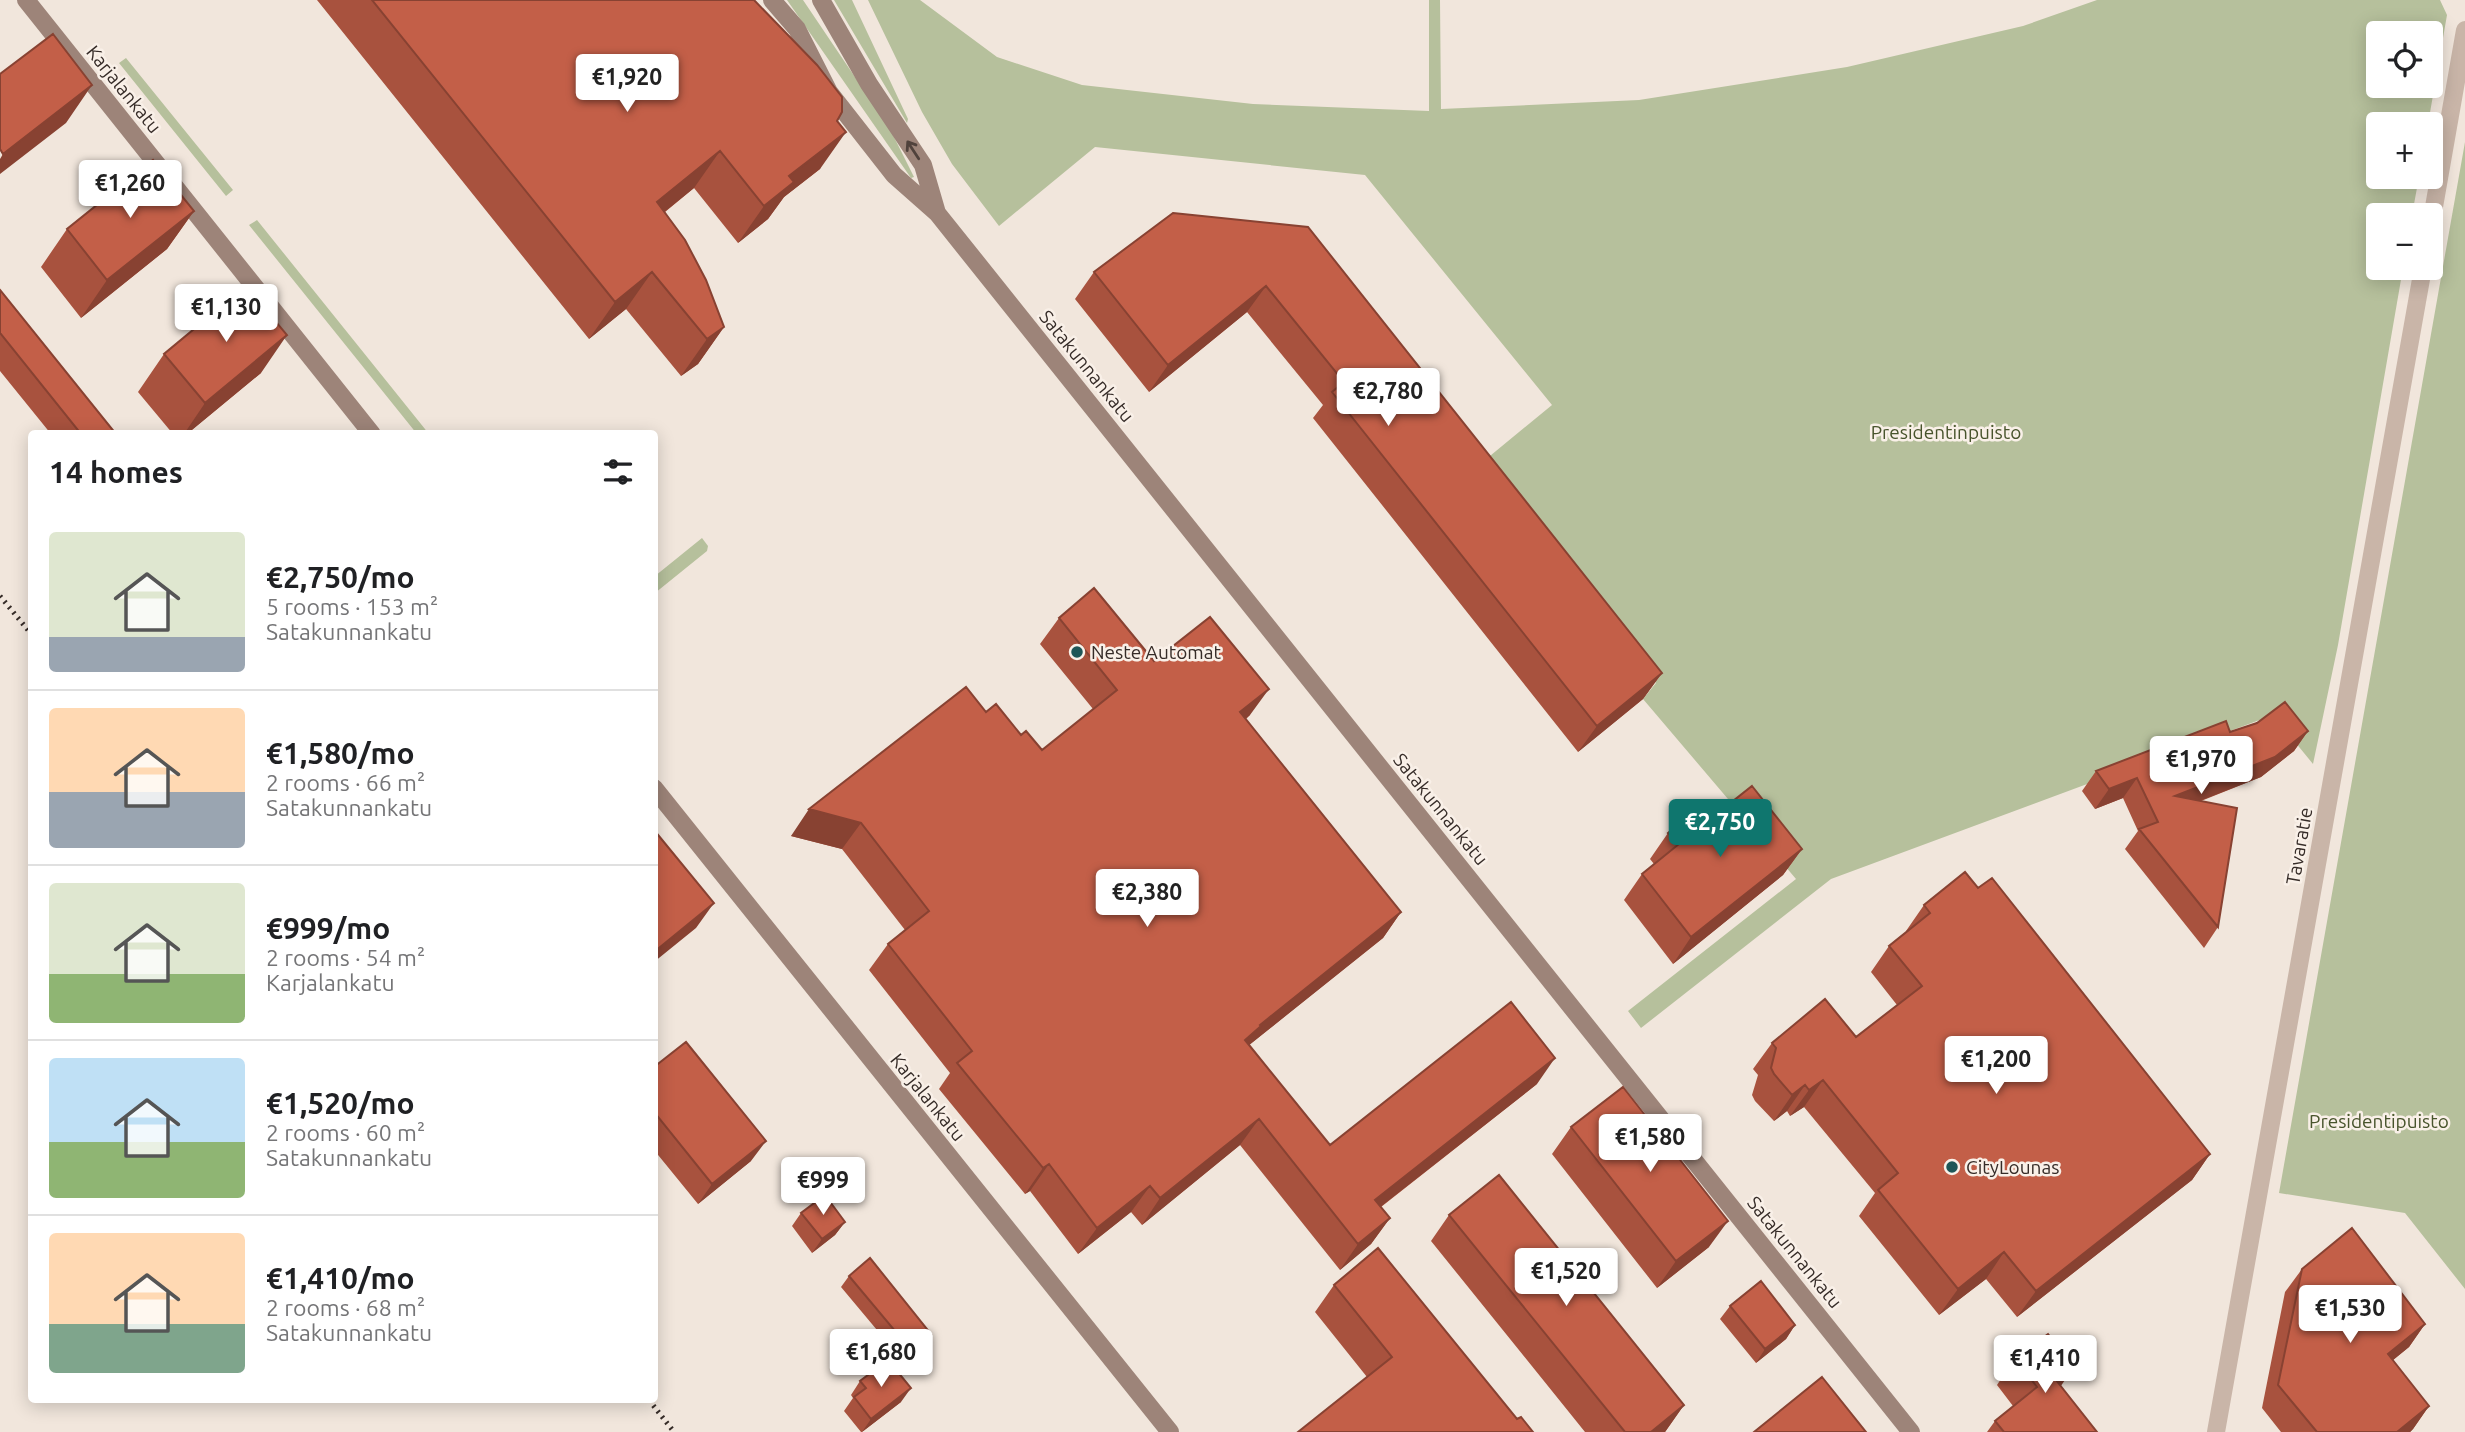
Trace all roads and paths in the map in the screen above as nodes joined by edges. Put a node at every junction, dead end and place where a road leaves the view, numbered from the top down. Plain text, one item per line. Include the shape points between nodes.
1 (26, 0) edge
2 (772, 0) edge
3 (821, 0) edge
4 (2465, 30) edge
5 (791, 54) edge
6 (829, 92) junction
7 (2435, 203) edge
8 (937, 213) junction
9 (2421, 280) edge
10 (369, 430) edge
11 (658, 793) edge
12 (1170, 1432) edge
13 (1911, 1432) edge
14 (2216, 1432) edge

1 - 10 main road, Karjalankatu
2 - 6 main road, Satakunnankatu via 797,29
8 -> 3 main road, Satakunnankatu via 923,165
4 - 7 street
5 - 6 main road
6 - 8 main road, Satakunnankatu via 894,175
8 - 13 main road, Satakunnankatu
9 - 14 street, Tavaratie
11 - 12 main road, Karjalankatu

